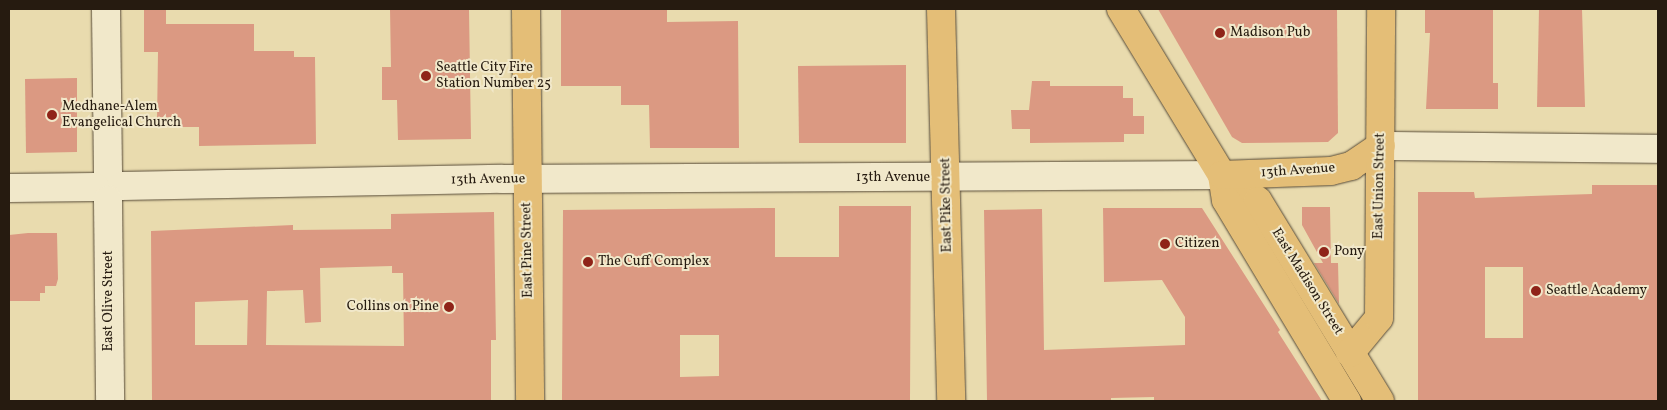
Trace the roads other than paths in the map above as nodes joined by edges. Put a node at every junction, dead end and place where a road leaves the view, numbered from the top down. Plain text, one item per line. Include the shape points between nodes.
1 (106, 9) edge
2 (526, 9) edge
3 (941, 9) edge
4 (1121, 9) edge
5 (1381, 9) edge
6 (1381, 146) junction
7 (1658, 150) edge
8 (1222, 175) junction
9 (946, 178) junction
10 (528, 179) junction
11 (109, 187) junction
12 (9, 188) edge
13 (1350, 352) junction
14 (110, 401) edge
15 (530, 401) edge
16 (951, 401) edge
17 (1347, 401) edge
18 (1380, 401) edge

1 - 11 street, East Olive Street
2 - 10 main road, East Pine Street
3 - 9 main road, East Pike Street
4 - 8 main road, East Madison Street
5 - 6 main road, East Union Street
6 - 7 street
6 - 8 main road, 13th Avenue via 1351,166 1331,171
6 - 13 main road, East Union Street via 1379,318
8 - 9 street, 13th Avenue
8 - 13 main road, East Madison Street via 1258,202
8 - 17 main road, East Madison Street via 1226,200
9 - 10 street, 13th Avenue
9 - 16 main road, East Pike Street
10 - 11 street, 13th Avenue
10 - 15 main road, East Pine Street
11 - 12 street, 13th Avenue
11 - 14 street, East Olive Street
13 - 18 main road, East Madison Street

